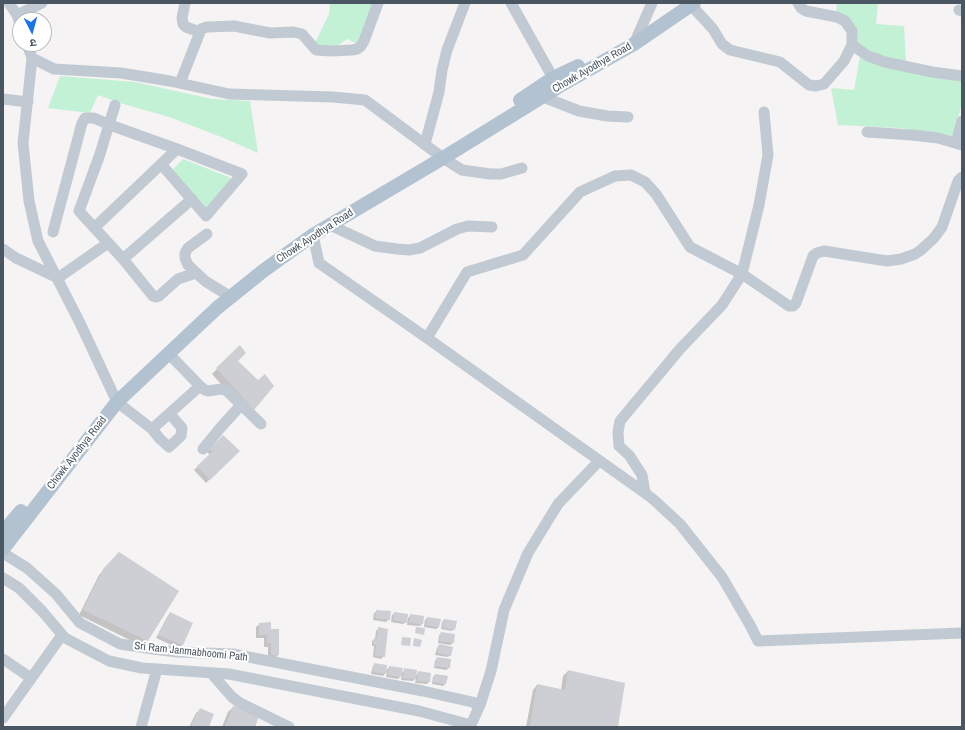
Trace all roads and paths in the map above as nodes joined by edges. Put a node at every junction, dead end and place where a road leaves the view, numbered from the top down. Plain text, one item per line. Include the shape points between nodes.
1 (9, 3) edge
2 (42, 3) edge
3 (185, 3) edge
4 (378, 3) edge
5 (465, 3) edge
6 (511, 3) edge
7 (652, 3) edge
8 (798, 3) edge
9 (689, 4) edge
10 (15, 12) edge
11 (29, 12) edge
12 (200, 32) junction
13 (636, 40) junction
14 (852, 45) junction
15 (30, 52) edge
16 (32, 58) junction
17 (962, 76) edge
18 (180, 83) junction
19 (556, 83) junction
20 (543, 97) junction
21 (3, 99) edge
22 (28, 102) junction
23 (115, 105) dead end
24 (764, 112) dead end
25 (628, 117) dead end
26 (962, 121) edge
27 (110, 125) junction
28 (867, 132) dead end
29 (959, 144) edge
30 (177, 149) junction
31 (435, 152) junction
32 (162, 164) junction
33 (522, 168) dead end
34 (962, 177) edge
35 (192, 199) junction
36 (330, 225) junction
37 (492, 227) dead end
38 (94, 228) junction
39 (53, 232) dead end
40 (207, 234) dead end
41 (313, 235) junction
42 (108, 243) junction
43 (3, 249) edge
44 (123, 259) junction
45 (196, 273) junction
46 (742, 274) junction
47 (58, 278) junction
48 (227, 294) junction
49 (427, 338) junction
50 (170, 354) junction
51 (200, 386) junction
52 (116, 398) junction
53 (242, 404) junction
54 (170, 414) junction
55 (261, 424) dead end
56 (152, 429) junction
57 (203, 449) dead end
58 (599, 461) junction
59 (645, 492) junction
60 (3, 532) edge
61 (3, 548) edge
62 (3, 553) edge
63 (3, 578) edge
64 (962, 633) edge
65 (62, 634) junction
66 (3, 659) edge
67 (157, 669) junction
68 (211, 673) junction
69 (31, 678) junction
70 (480, 705) junction
71 (3, 718) edge
72 (470, 726) edge
73 (141, 727) edge
74 (288, 727) edge

1 - 10 street
2 - 11 street
3 - 12 street via 183,24
4 - 12 street via 364,41 357,49 331,52 316,50 302,34 293,32 270,33 234,26 207,27
5 - 31 street via 442,70
6 - 19 street
7 - 13 street
8 - 14 street via 806,12 837,17 845,21 852,31
9 - 13 main road, Chowk Ayodhya Road
9 - 14 street via 730,50 780,62 809,85 824,84 844,61
12 - 18 street
13 - 19 main road, Chowk Ayodhya Road
14 - 17 street via 868,56 885,62
15 - 16 street
16 - 18 street via 54,69 121,73
16 - 22 street
18 - 31 street via 230,94 365,100
19 - 20 main road, Chowk Ayodhya Road
19 - 31 main road
20 - 25 street via 579,111
20 - 31 main road, Chowk Ayodhya Road
21 - 22 street
22 - 47 street via 23,143 29,201 38,241
23 - 27 street
24 - 46 street via 768,155
26 - 29 street
27 - 30 street
27 - 38 street via 79,211
27 - 39 street via 94,118 85,118 82,123
28 - 29 street via 938,138
30 - 32 street
30 - 35 street via 242,174 206,216
31 - 33 street via 462,170 501,174
31 - 36 main road, Chowk Ayodhya Road
31 - 48 main road via 327,219
32 - 35 street
32 - 38 street
34 - 46 street via 958,181 939,233 915,254 887,261 824,251 817,253 793,306 789,306
35 - 44 street
36 - 37 street via 375,246 409,250 420,248 457,229 468,226
36 - 41 main road, Chowk Ayodhya Road
38 - 42 street
40 - 45 street via 185,253 188,265
41 - 48 main road, Chowk Ayodhya Road
41 - 49 street via 319,263
42 - 44 street
42 - 47 street
43 - 47 street
44 - 45 street via 152,296 156,297 178,279
45 - 48 street
46 - 49 street via 690,247 646,182 631,175 616,176 580,192 523,255 467,272
46 - 59 street via 722,305 680,348 620,421 619,446 642,475
47 - 52 street
48 - 50 main road, Chowk Ayodhya Road
48 - 52 main road
49 - 58 street
50 - 51 street
50 - 52 main road, Chowk Ayodhya Road
51 - 53 street via 208,391 224,389
51 - 54 street
52 - 56 street
52 - 60 main road
52 - 61 main road, Chowk Ayodhya Road
53 - 55 street
53 - 57 street
54 - 56 street
54 - 56 street via 182,428 181,436 169,447
58 - 59 street
58 - 70 street via 558,504 528,553 502,616 492,671
59 - 64 street via 680,524 722,577 758,641
62 - 70 street, Sri Ram Janmabhoomi Path via 27,568 56,594 80,623 120,644 169,651 233,654 423,691
63 - 65 street, Sri Ram Janmabhoomi Path via 19,588
65 - 67 street, Sri Ram Janmabhoomi Path via 109,662
65 - 69 street
66 - 69 street
67 - 68 street, Sri Ram Janmabhoomi Path
67 - 73 street
68 - 72 street, Sri Ram Janmabhoomi Path via 229,674 419,710
68 - 74 street via 240,703
69 - 71 street
70 - 72 street

